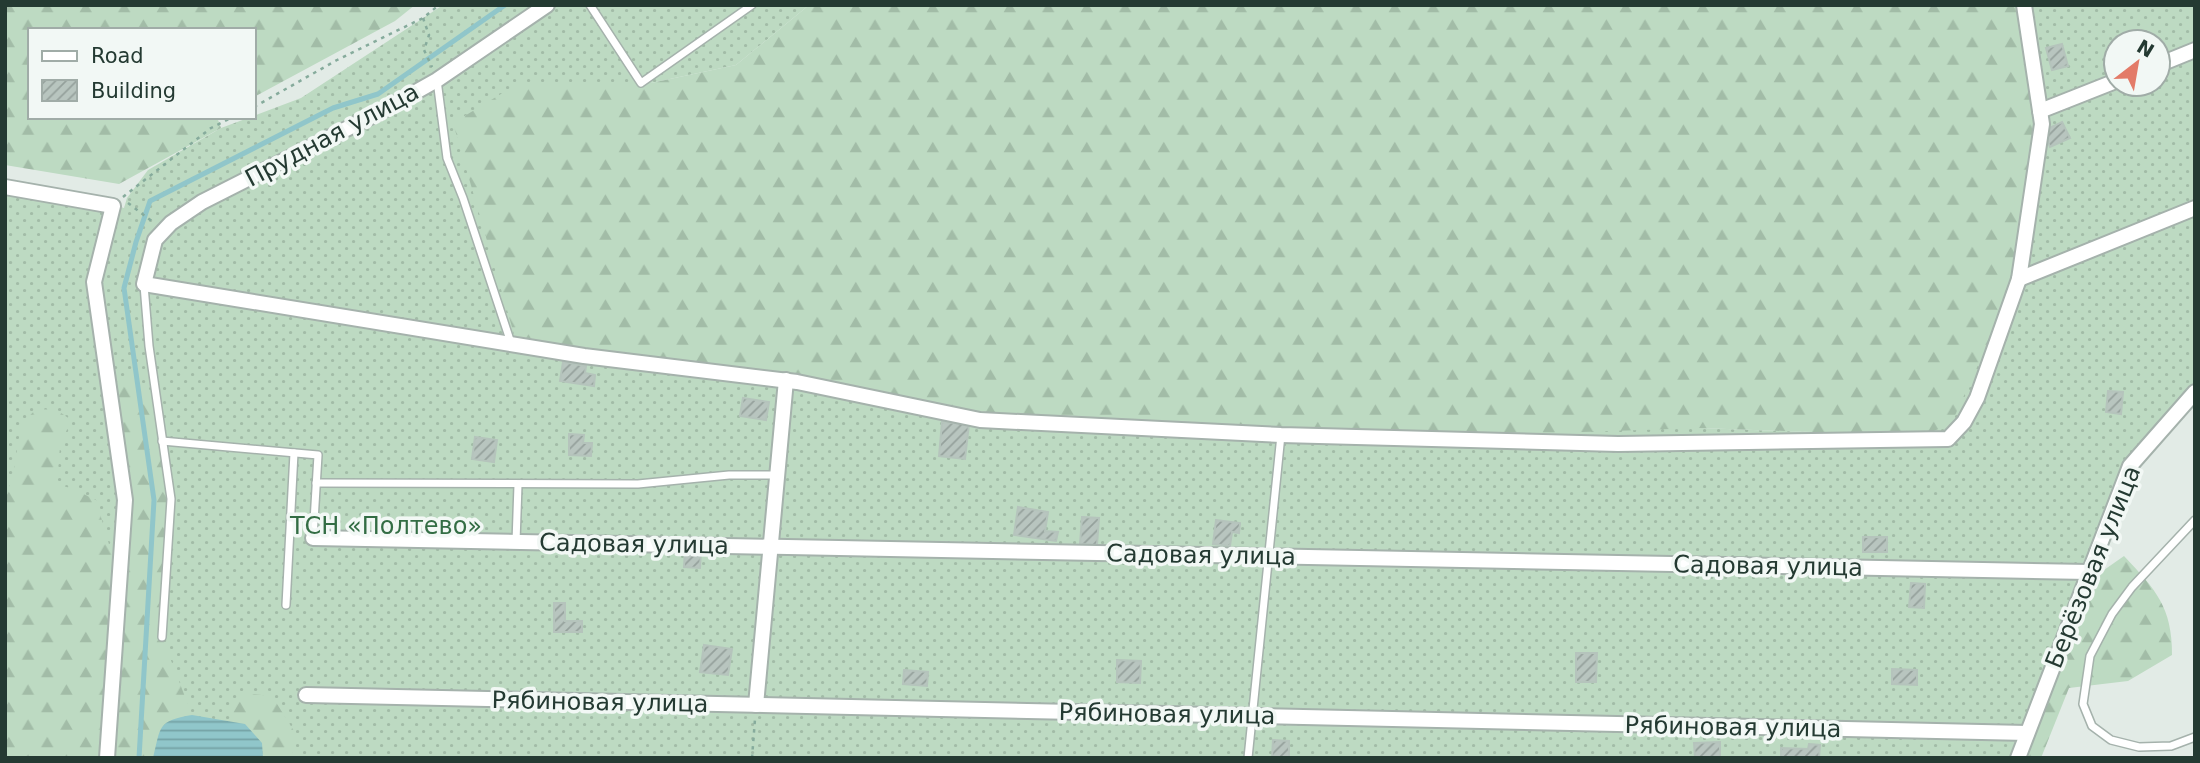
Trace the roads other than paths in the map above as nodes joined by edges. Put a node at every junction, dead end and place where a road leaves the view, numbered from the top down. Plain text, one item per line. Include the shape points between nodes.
1 (547, 5) edge
2 (590, 5) edge
3 (752, 5) edge
4 (2024, 5) edge
5 (2195, 50) edge
6 (2172, 59) edge
7 (434, 73) junction
8 (2102, 87) edge
9 (2040, 111) junction
10 (5, 187) edge
11 (2195, 208) edge
12 (2019, 279) junction
13 (144, 284) junction
14 (511, 344) junction
15 (786, 380) junction
16 (2195, 391) edge
17 (1282, 435) junction
18 (162, 441) junction
19 (294, 453) junction
20 (778, 475) junction
21 (316, 483) junction
22 (518, 485) junction
23 (2195, 520) edge
24 (313, 538) joint
25 (516, 542) junction
26 (772, 547) junction
27 (1269, 556) junction
28 (2089, 572) junction
29 (286, 605) dead end
30 (162, 636) dead end
31 (306, 695) dead end
32 (756, 705) junction
33 (1252, 716) junction
34 (2027, 733) junction
35 (2195, 737) edge
36 (107, 758) edge
37 (1248, 758) edge
38 (2018, 758) edge

1 - 7 street, Прудная улица
2 - 3 lane via 641,83
4 - 9 street
5 - 6 street
7 - 13 street, Прудная улица via 383,111 202,202 171,223 155,240
7 - 14 lane via 447,158
8 - 9 street
9 - 12 street via 2042,124
10 - 36 street via 113,206 94,282 125,500
11 - 12 street
12 - 17 street via 1978,398 1948,439 1618,444
13 - 14 street
13 - 18 lane
14 - 15 street
15 - 17 street via 980,420
15 - 20 street
16 - 28 street, Берёзовая улица via 2130,466
17 - 27 lane
18 - 19 lane
18 - 30 lane via 171,499
19 - 21 lane via 318,454
19 - 29 lane
20 - 22 lane via 717,475 638,484
20 - 26 street
21 - 22 lane
21 - 24 lane
22 - 25 lane
23 - 35 lane via 2112,614 2090,656 2083,704 2092,726 2110,740 2139,747 2171,746
24 - 25 street, Садовая улица
25 - 26 street, Садовая улица
26 - 27 street, Садовая улица
26 - 32 street
27 - 28 street, Садовая улица
27 - 33 lane
28 - 34 street, Берёзовая улица
31 - 32 street, Рябиновая улица
32 - 33 street, Рябиновая улица
33 - 34 street, Рябиновая улица
33 - 37 lane
34 - 38 street, Берёзовая улица

